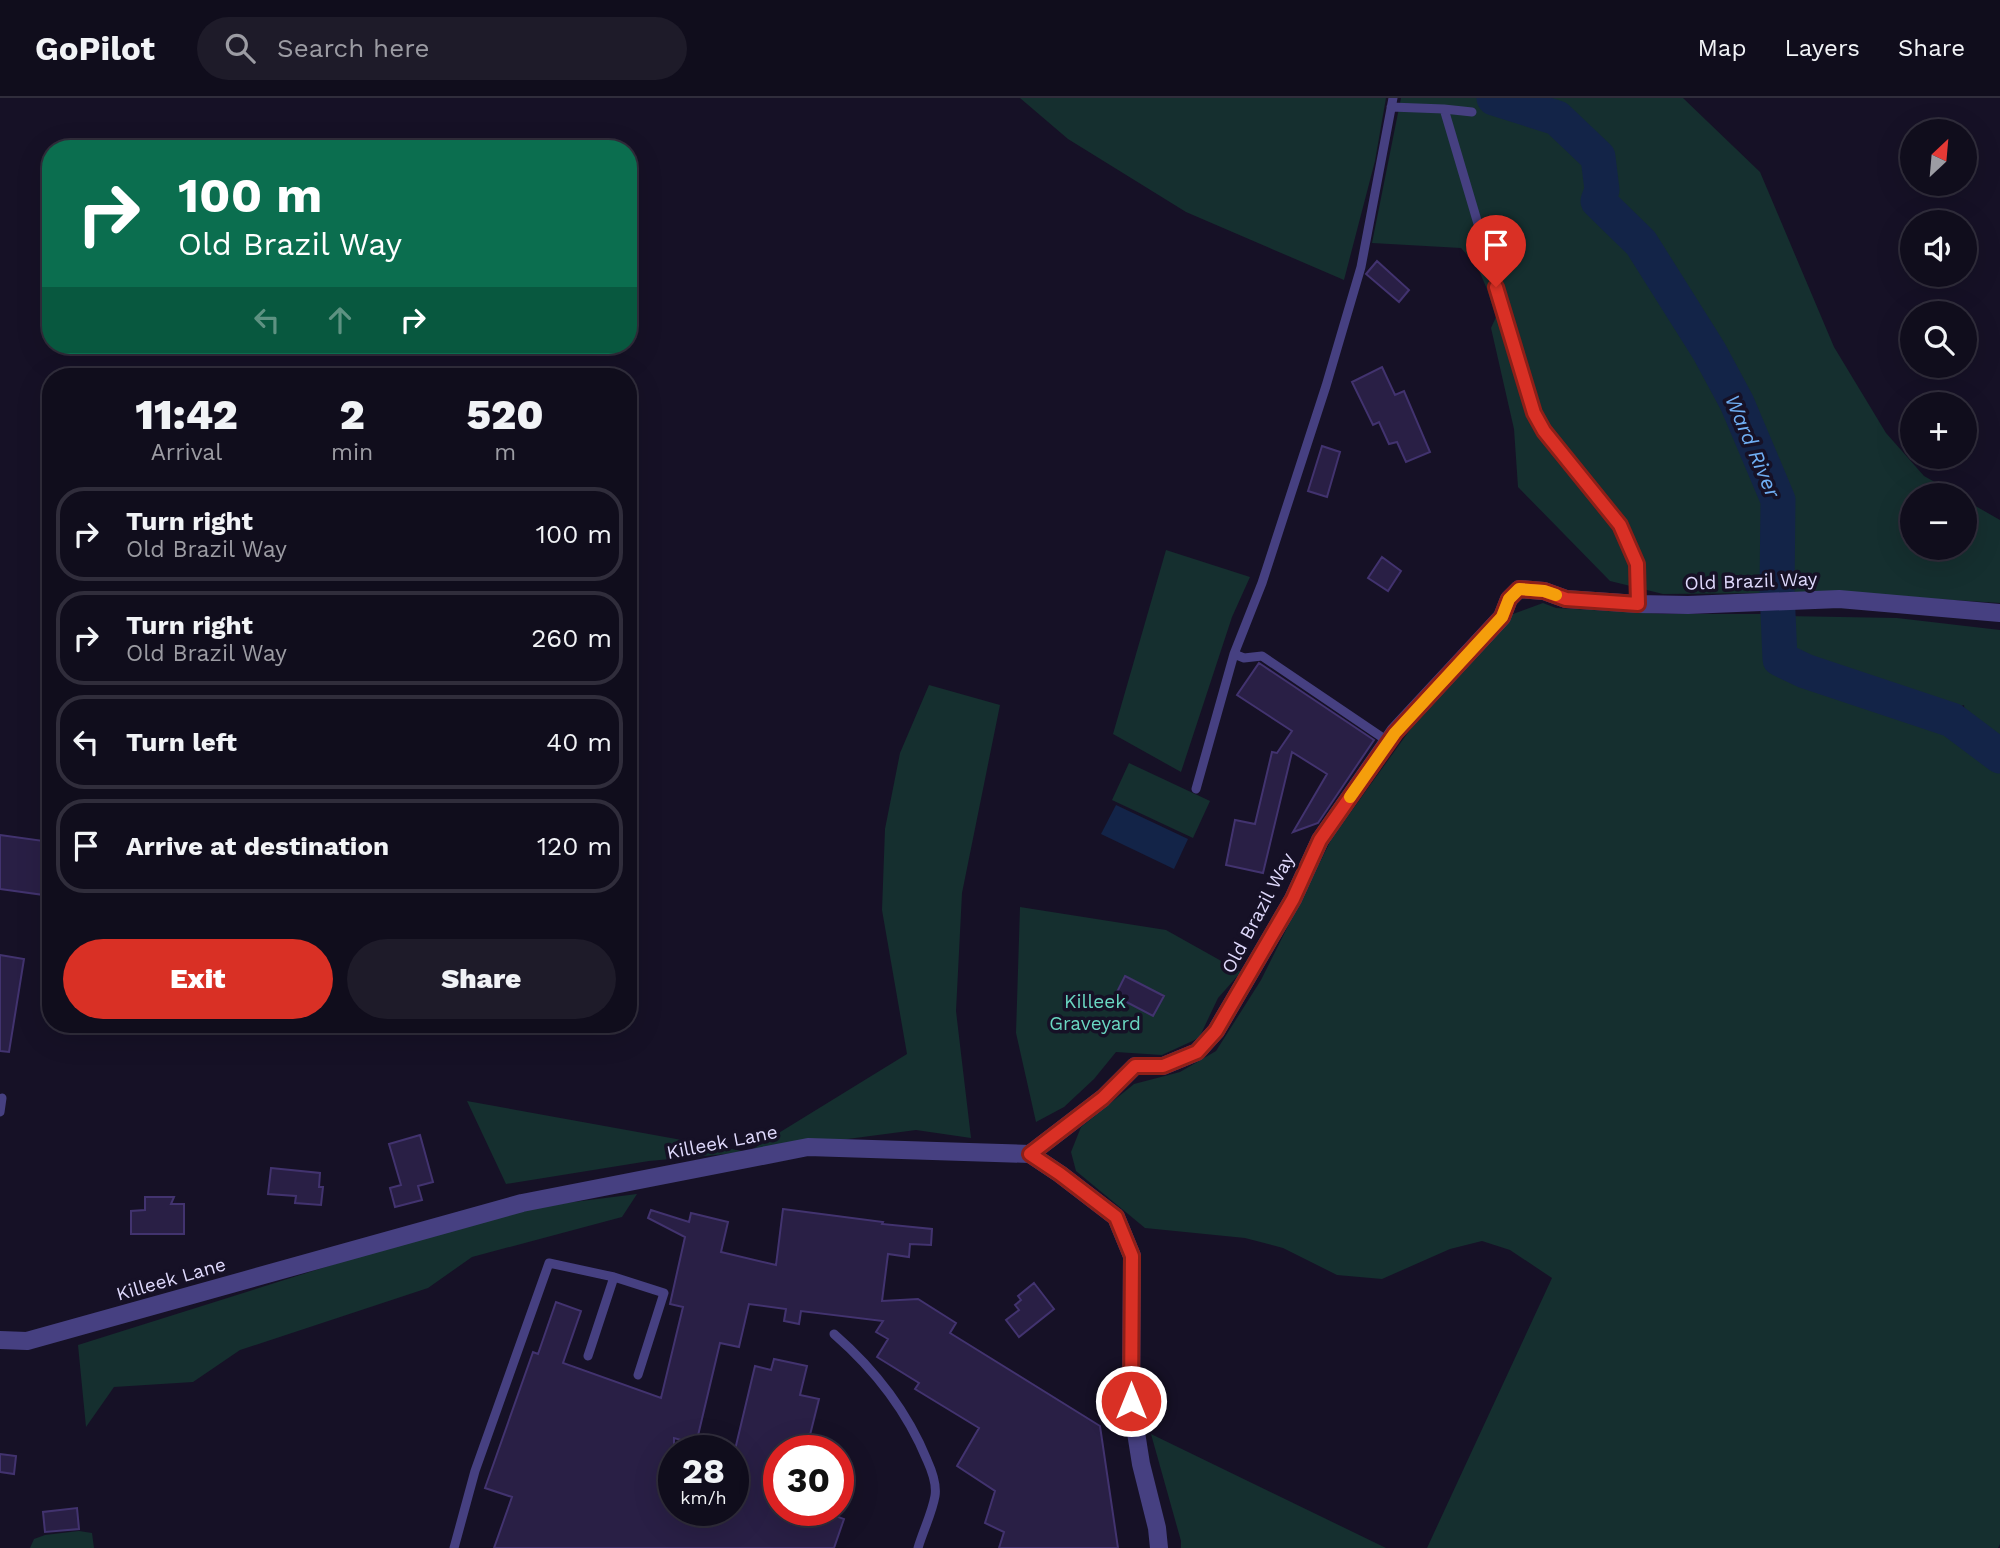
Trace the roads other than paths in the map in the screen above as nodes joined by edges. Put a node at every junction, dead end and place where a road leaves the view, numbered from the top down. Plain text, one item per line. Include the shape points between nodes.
1 (1392, 102) edge
2 (1444, 109) junction
3 (1472, 112) dead end
4 (1638, 604) junction
5 (2000, 613) edge
6 (1234, 654) junction
7 (1388, 742) junction
8 (1196, 789) dead end
9 (2, 1098) dead end
10 (0, 1112) edge
11 (1030, 1154) junction
12 (614, 1278) junction
13 (834, 1334) dead end
14 (0, 1340) edge
15 (588, 1356) dead end
16 (638, 1375) dead end
17 (454, 1548) edge
18 (918, 1548) edge
19 (1159, 1548) edge

1 - 2 lane
1 - 6 lane via 1361,267 1262,583
2 - 3 lane
2 - 4 lane via 1534,413 1620,525 1637,564
4 - 5 street, Old Brazil Way via 1839,598
4 - 7 street, Old Brazil Way via 1566,599 1519,589 1502,617
6 - 7 lane via 1262,656
6 - 8 lane
7 - 11 street, Old Brazil Way via 1320,840 1293,899 1216,1031 1197,1052 1163,1066 1135,1066 1103,1098
9 - 10 lane
11 - 14 street, Killeek Lane via 808,1147 522,1203 27,1341
11 - 19 street via 1116,1217 1132,1256 1131,1401
12 - 15 lane
12 - 16 lane via 664,1293
12 - 17 lane via 549,1264 475,1471
13 - 18 lane via 893,1398 934,1477 935,1495

